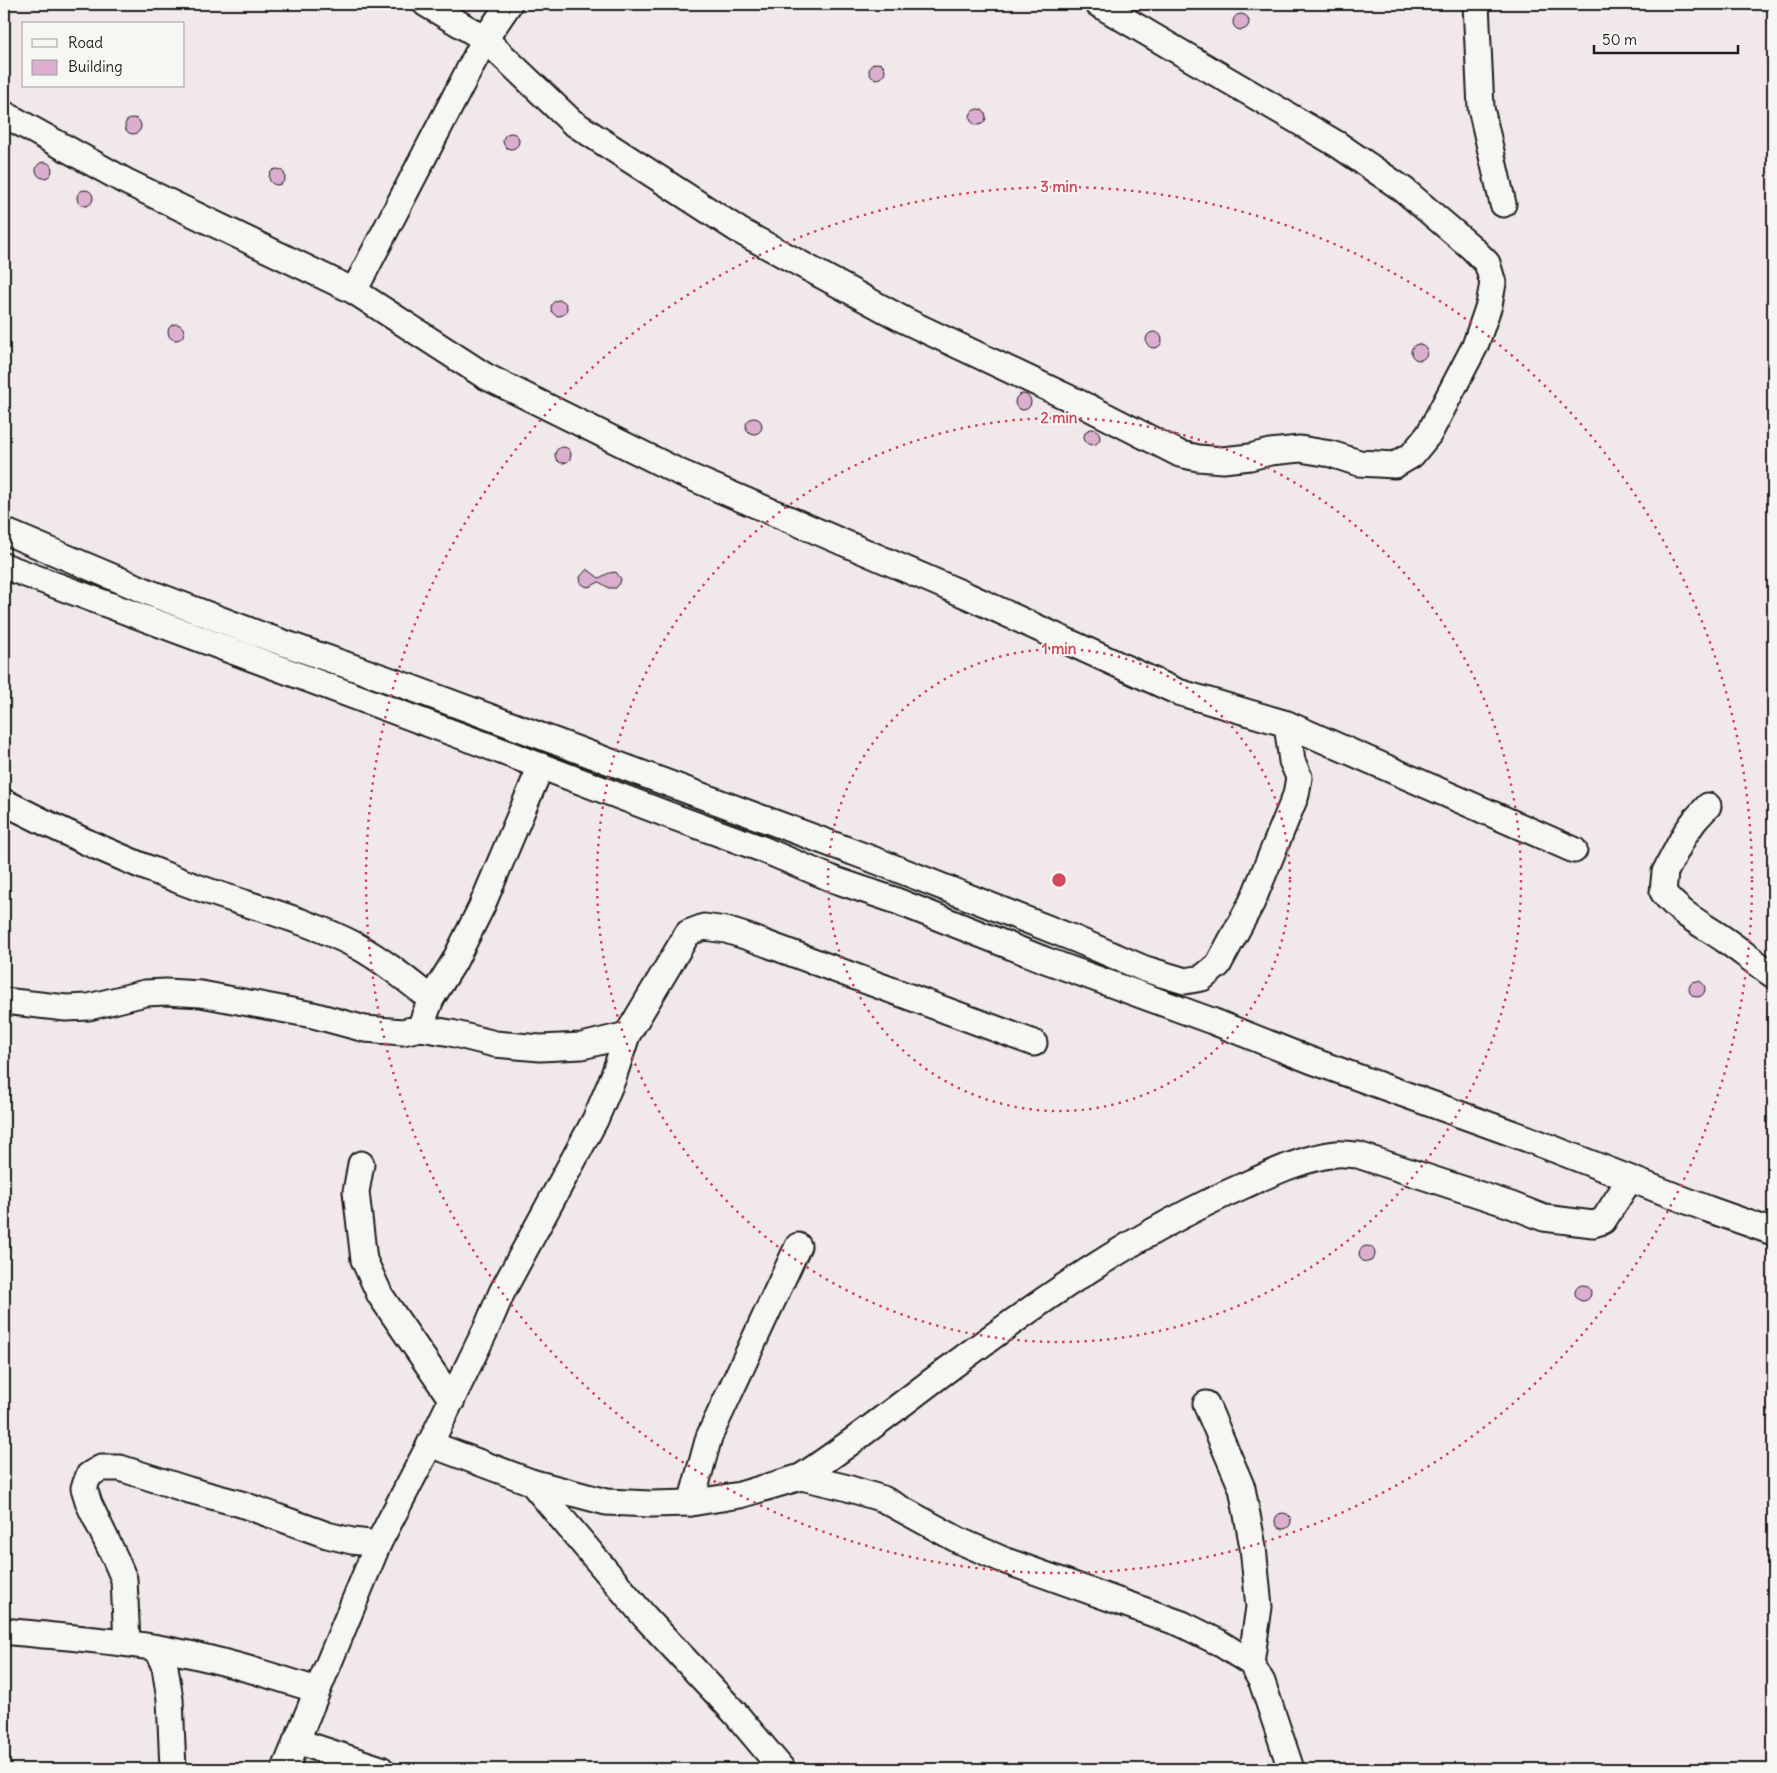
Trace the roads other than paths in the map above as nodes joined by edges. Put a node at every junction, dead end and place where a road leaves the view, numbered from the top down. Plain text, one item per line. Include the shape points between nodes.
1 (426, 4) edge
2 (509, 4) edge
3 (1098, 4) edge
4 (1476, 4) edge
5 (485, 39) junction
6 (4, 114) edge
7 (1503, 204) dead end
8 (354, 291) junction
9 (4, 531) edge
10 (4, 566) edge
11 (1287, 724) junction
12 (541, 766) junction
13 (687, 791) junction
14 (4, 802) edge
15 (1708, 806) dead end
16 (674, 817) junction
17 (1574, 850) dead end
18 (1773, 975) edge
19 (431, 999) junction
20 (4, 1001) edge
21 (420, 1028) junction
22 (627, 1035) junction
23 (1034, 1043) dead end
24 (361, 1164) dead end
25 (1630, 1179) junction
26 (1773, 1232) edge
27 (798, 1246) dead end
28 (452, 1400) junction
29 (1206, 1404) dead end
30 (430, 1444) junction
31 (801, 1477) junction
32 (531, 1482) junction
33 (691, 1503) junction
34 (378, 1544) junction
35 (4, 1631) edge
36 (127, 1643) junction
37 (156, 1648) junction
38 (1251, 1663) junction
39 (317, 1690) junction
40 (296, 1741) junction
41 (173, 1769) edge
42 (285, 1769) edge
43 (381, 1769) edge
44 (782, 1769) edge
45 (1291, 1769) edge

1 - 5 street
2 - 5 street
3 - 5 street via 1336,144 1404,190 1487,263 1493,283 1475,346 1429,434 1412,455 1395,465 1359,463 1331,454 1300,450 1223,460 1180,454 904,320 740,231 572,122
4 - 7 street via 1481,108
5 - 8 street
6 - 8 street via 125,181
8 - 11 street via 485,376 679,472 968,596 1178,692
9 - 13 street via 152,594
10 - 12 street
11 - 13 street via 1292,762 1299,778 1282,831 1252,902 1218,965 1202,978 1185,981 1144,969 876,861
11 - 17 street
12 - 16 street
12 - 19 street via 481,908
13 - 16 street
14 - 19 street via 54,828 183,882 296,920 355,945 380,959
15 - 18 street via 1694,820 1673,856 1665,872 1663,892 1673,906
16 - 25 street
19 - 21 street
20 - 21 street via 66,1008 88,1007 145,994 192,993 381,1031 403,1032
21 - 22 street via 496,1044 540,1048 582,1046
22 - 23 street via 688,933 704,927 748,937
22 - 28 street via 595,1120 502,1292
24 - 28 street via 356,1192 364,1260 380,1295
25 - 26 street
25 - 31 street via 1603,1220 1593,1224 1544,1218 1358,1155 1337,1154 1309,1160 1200,1205 1108,1257
27 - 33 street via 709,1437
28 - 30 street
29 - 38 street via 1242,1488 1253,1547 1259,1607
30 - 32 street
30 - 34 street
31 - 33 street via 740,1494
31 - 38 street via 883,1499 960,1541 1006,1561 1182,1624
32 - 33 street via 606,1502
32 - 44 street via 645,1617 735,1713
34 - 36 street via 327,1535 241,1504 120,1468 101,1468 89,1474 84,1488 88,1504 124,1579
34 - 39 street
35 - 36 street
36 - 37 street
37 - 39 street via 230,1663
37 - 41 street via 165,1667 170,1699
38 - 45 street via 1262,1682
39 - 40 street
40 - 42 street
40 - 43 street

